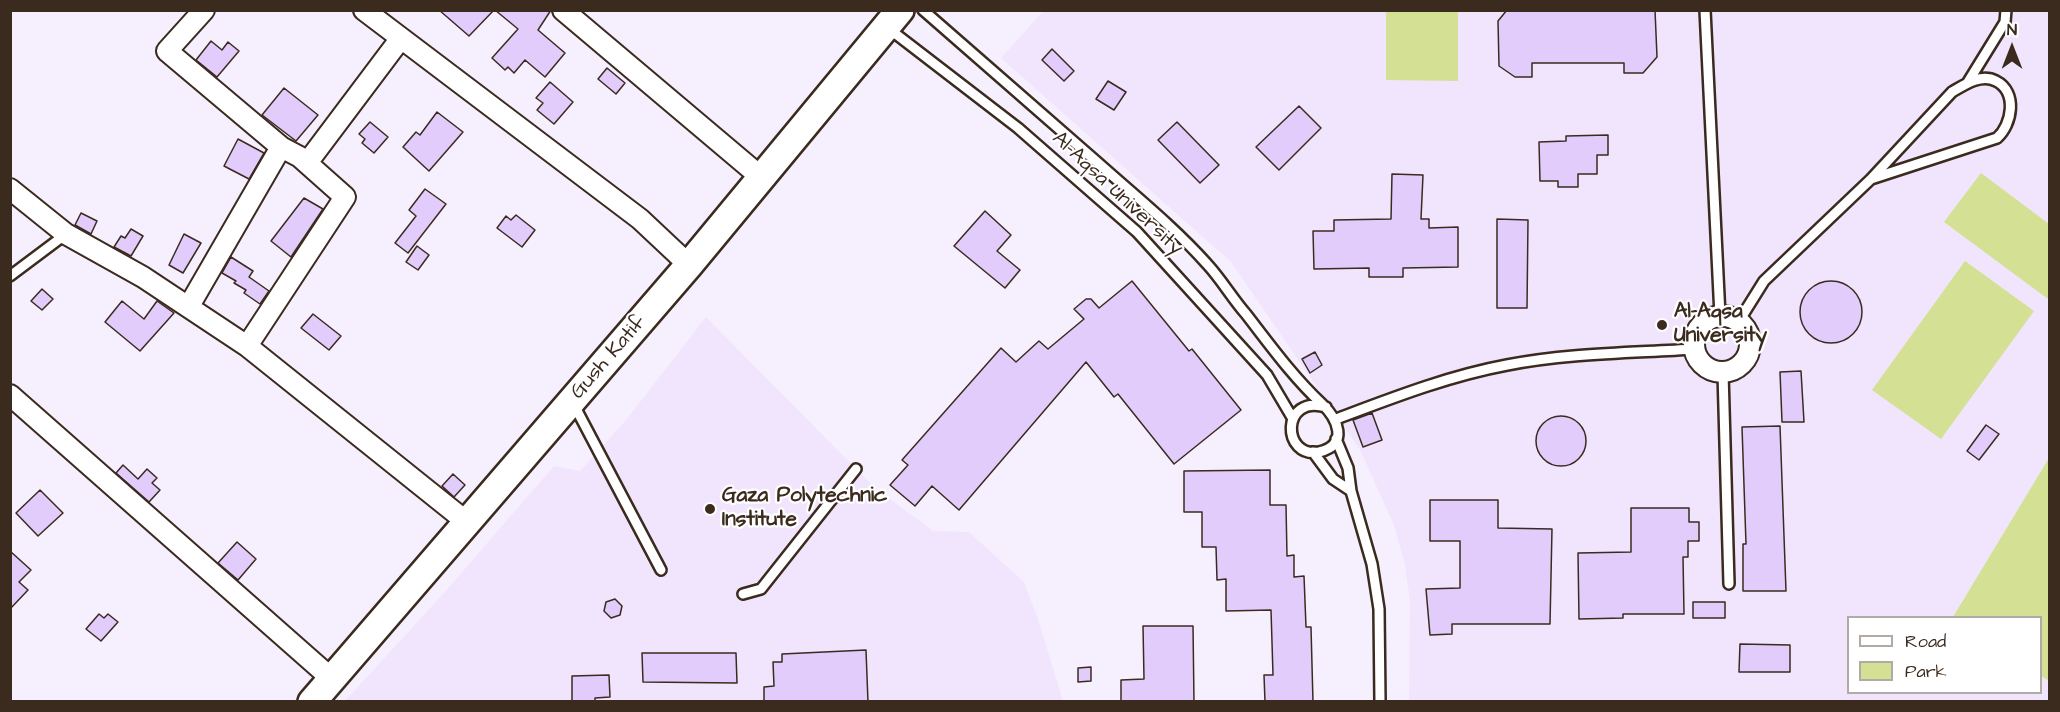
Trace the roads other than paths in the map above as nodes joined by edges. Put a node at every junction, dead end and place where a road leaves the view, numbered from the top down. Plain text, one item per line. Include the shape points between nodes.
1 (204, 10) edge
2 (364, 10) edge
3 (563, 10) edge
4 (923, 10) edge
5 (1705, 10) edge
6 (2006, 10) edge
7 (893, 18) edge
8 (401, 38) junction
9 (1968, 82) junction
10 (281, 147) junction
11 (307, 163) junction
12 (762, 178) junction
13 (1871, 179) junction
14 (10, 189) edge
15 (66, 234) junction
16 (689, 266) junction
17 (10, 276) edge
18 (189, 306) junction
19 (1729, 318) junction
20 (247, 346) junction
21 (1694, 350) junction
22 (1724, 373) junction
23 (10, 395) edge
24 (572, 401) junction
25 (1326, 407) junction
26 (1293, 419) junction
27 (1336, 419) junction
28 (1336, 439) junction
29 (1313, 452) junction
30 (856, 469) dead end
31 (1351, 491) junction
32 (468, 523) junction
33 (661, 570) dead end
34 (1729, 584) dead end
35 (743, 594) dead end
36 (332, 679) junction
37 (312, 702) edge
38 (1380, 702) edge

1 - 10 street via 166,51
2 - 8 street
3 - 12 street
4 - 25 lane, Al-Aqsa University via 1185,241 1300,383
5 - 19 lane
6 - 9 lane via 2005,22
7 - 12 main road, Gush Katif
7 - 26 lane, Al-Aqsa University via 1137,232 1267,375
8 - 11 street
8 - 16 street via 640,219
9 - 13 lane via 1952,92
9 - 13 lane via 1997,81 2004,90 2011,109 2006,131 1997,138
10 - 11 street
10 - 18 street
11 - 20 street via 345,197
12 - 16 main road, Gush Katif
13 - 19 lane
14 - 15 street
15 - 17 lane
15 - 18 street
16 - 24 main road, Gush Katif
18 - 20 street
19 - 21 street via 1702,323
19 - 22 street via 1749,335 1750,352 1740,367
20 - 32 street
21 - 22 street via 1708,369
21 - 27 lane via 1565,357 1505,365 1438,383
22 - 34 lane
23 - 36 street
24 - 32 main road, Gush Katif
24 - 33 lane
25 - 26 lane via 1308,406
25 - 27 lane
26 - 29 lane via 1294,441
27 - 28 lane
28 - 29 lane via 1327,449
28 - 31 lane
29 - 31 lane via 1333,478
30 - 35 lane via 761,589
31 - 38 lane via 1367,539 1379,609
32 - 36 main road, Gush Katif
36 - 37 main road, Gush Katif

